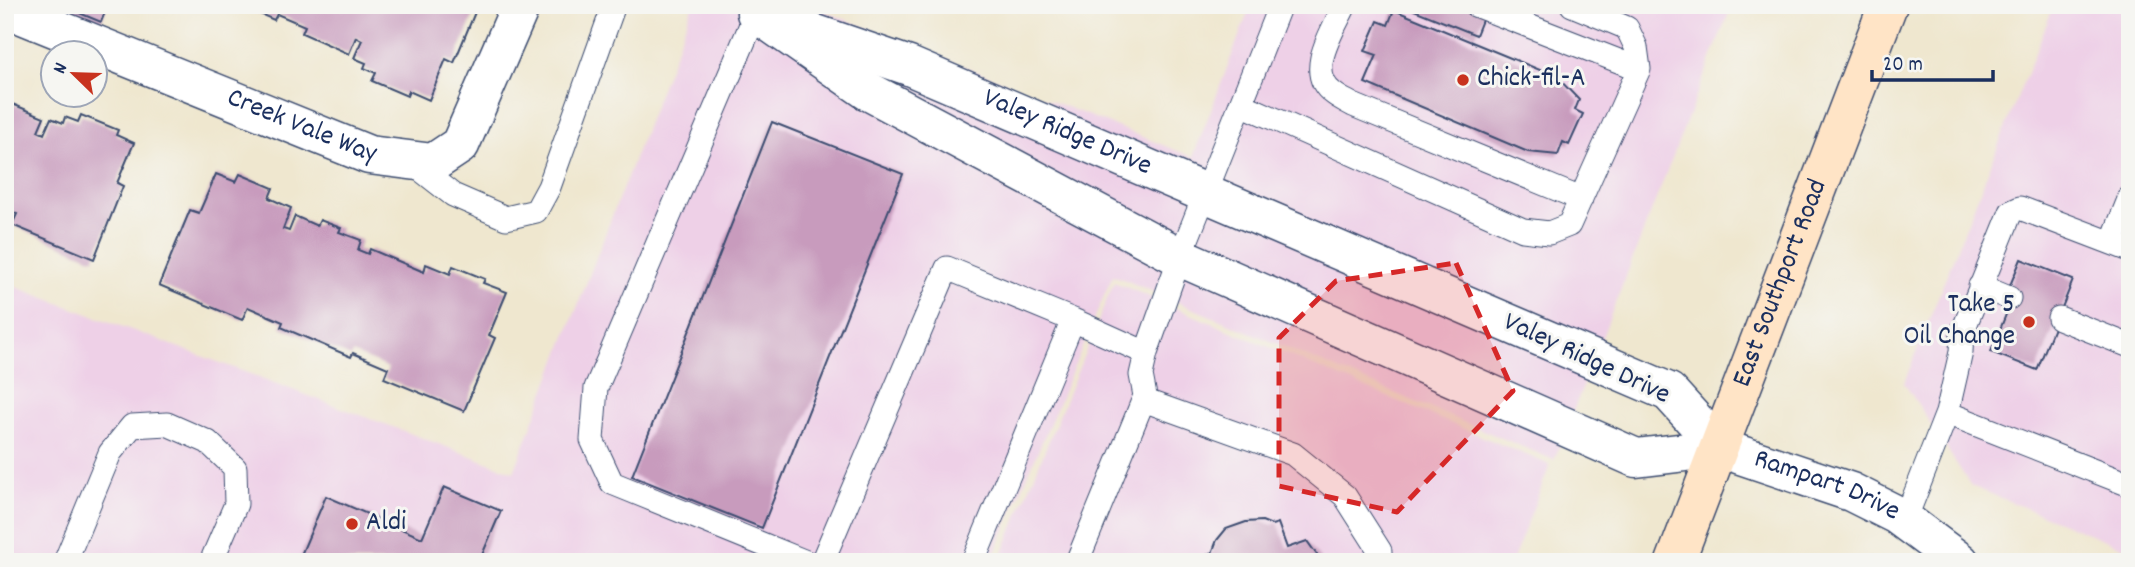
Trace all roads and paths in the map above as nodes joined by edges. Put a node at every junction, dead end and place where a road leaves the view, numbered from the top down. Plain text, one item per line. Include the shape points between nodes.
1 (521, 5) edge
2 (614, 5) edge
3 (1280, 5) edge
4 (1345, 5) edge
5 (1475, 5) edge
6 (1572, 5) edge
7 (1888, 5) edge
8 (5, 8) edge
9 (746, 9) edge
10 (1639, 69) junction
11 (1241, 104) junction
12 (409, 161) junction
13 (1205, 193) junction
14 (2130, 197) edge
15 (1581, 199) junction
16 (2121, 246) edge
17 (1180, 257) junction
18 (1980, 286) junction
19 (2009, 298) dead end
20 (2059, 318) dead end
21 (1073, 320) junction
22 (2130, 346) edge
23 (1146, 353) junction
24 (1145, 396) junction
25 (1947, 413) junction
26 (1720, 447) junction
27 (2130, 485) edge
28 (1905, 520) junction
29 (65, 562) edge
30 (211, 562) edge
31 (806, 562) edge
32 (822, 562) edge
33 (973, 562) edge
34 (1077, 562) edge
35 (1380, 562) edge
36 (1675, 562) edge
37 (1960, 562) edge

1 - 12 street, Creek Vale Way via 460,145 433,163
2 - 12 lane via 549,187 536,211 506,218 453,195
3 - 11 lane
4 - 15 lane via 1320,66 1331,92
5 - 10 lane
6 - 10 lane via 1627,28
7 - 26 main road, East Southport Road
8 - 12 street, Creek Vale Way via 369,155
9 - 13 street, Valey Ridge Drive via 909,65
9 - 17 street, Valey Ridge Drive via 868,91
9 - 31 lane via 596,388 592,440 612,483
10 - 15 lane
11 - 13 lane
11 - 15 lane via 1523,230 1549,233 1569,225
13 - 17 lane
13 - 26 street, Valey Ridge Drive via 1669,392
14 - 16 lane
16 - 18 lane via 2021,208 2006,220
17 - 23 lane
17 - 26 street, Valey Ridge Drive via 1636,458
18 - 19 lane
18 - 25 lane via 1962,332
20 - 22 lane
21 - 23 lane
21 - 32 lane via 947,268
21 - 33 lane
23 - 24 lane via 1141,375
24 - 34 lane
24 - 35 lane via 1146,401 1293,454 1345,496 1380,551
25 - 27 lane
25 - 28 lane
26 - 28 street, Rampart Drive via 1851,492
26 - 36 main road, East Southport Road
28 - 37 street, Rampart Drive
29 - 30 lane via 110,453 132,426 167,424 208,442 235,468 236,504

